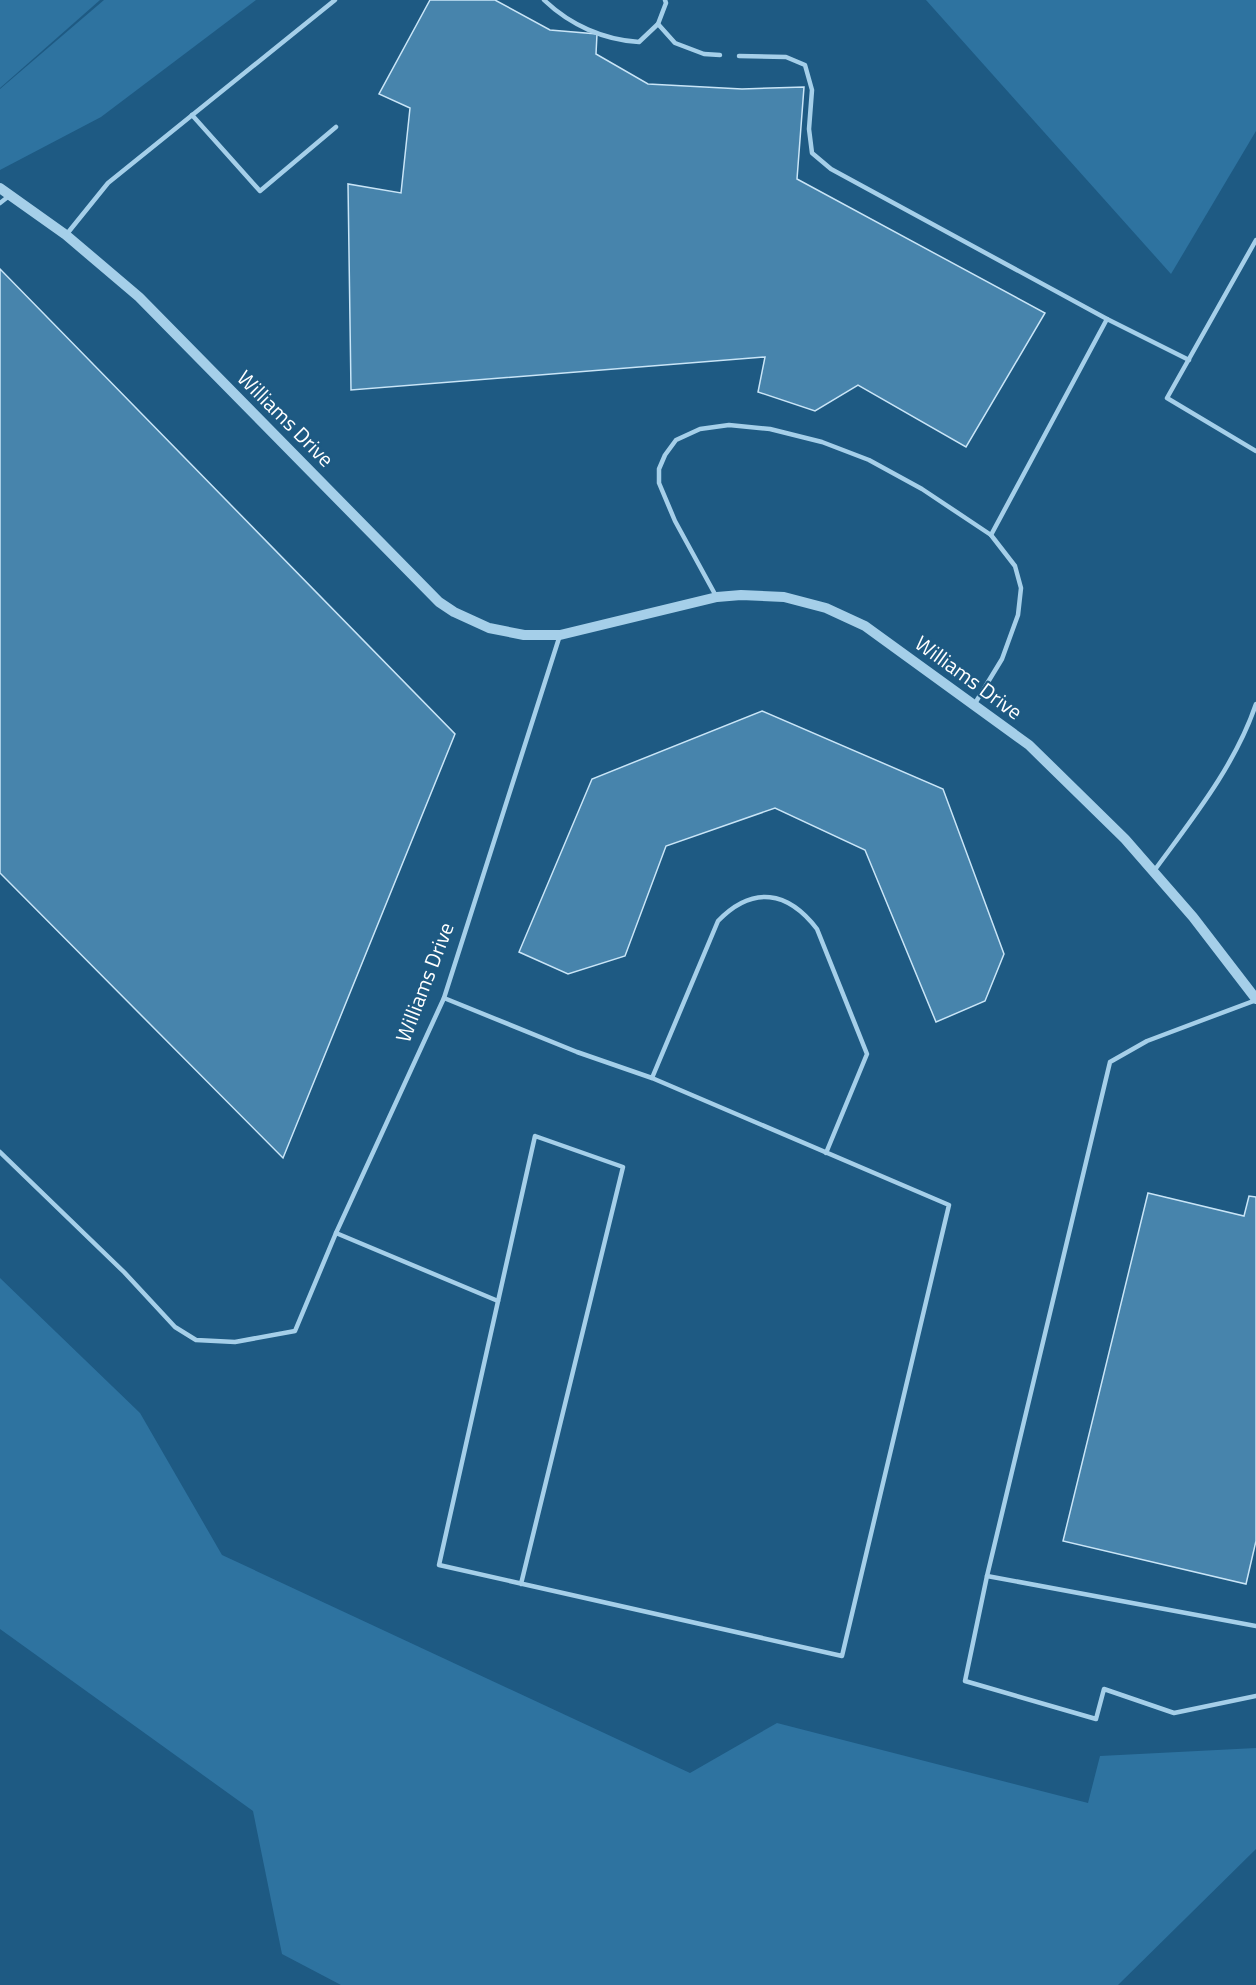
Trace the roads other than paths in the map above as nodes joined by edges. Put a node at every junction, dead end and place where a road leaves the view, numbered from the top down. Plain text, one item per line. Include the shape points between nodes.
1 (335, 0) edge
2 (544, 0) edge
3 (665, 0) edge
4 (658, 24) junction
5 (720, 55) dead end
6 (739, 56) dead end
7 (192, 115) junction
8 (336, 127) dead end
9 (0, 188) edge
10 (9, 196) junction
11 (0, 203) edge
12 (66, 235) junction
13 (1256, 240) edge
14 (1107, 319) junction
15 (1189, 360) junction
16 (1256, 452) edge
17 (991, 535) junction
18 (717, 597) junction
19 (560, 635) junction
20 (1256, 704) edge
21 (974, 705) junction
22 (1154, 871) junction
23 (444, 998) junction
24 (1256, 1000) edge
25 (652, 1078) junction
26 (0, 1152) edge
27 (826, 1153) junction
28 (336, 1233) junction
29 (498, 1301) junction
30 (987, 1576) junction
31 (521, 1584) junction
32 (1256, 1626) edge
33 (1256, 1696) edge

1 - 7 lane
2 - 4 lane via 580,26 618,40 639,42
3 - 4 lane
4 - 5 lane via 675,43 704,54
6 - 14 lane via 786,57 805,65 812,90 812,153 831,169
7 - 8 lane via 260,191
7 - 12 lane via 108,183
9 - 10 street, Williams Drive
10 - 11 lane
10 - 12 street, Williams Drive
12 - 19 street, Williams Drive via 139,297 439,602 489,628 524,635
13 - 15 lane
14 - 15 lane
14 - 17 lane
15 - 16 lane via 1167,398
17 - 18 lane via 922,489 869,460 822,442 770,429 729,425 700,429 676,440 659,469 659,483
17 - 21 lane via 1015,566 1021,588 1018,615 1002,659
18 - 19 street, Williams Drive
18 - 21 street, Williams Drive via 784,597 826,608 865,626
19 - 23 lane, Williams Drive
20 - 22 lane via 1236,749 1208,796
21 - 22 street, Williams Drive via 1029,745
22 - 24 street, Williams Drive
23 - 25 lane
23 - 28 lane, Williams Drive
24 - 30 lane via 1147,1041 1110,1062
25 - 27 lane
25 - 27 lane via 718,921 745,900 785,900 806,914 817,929 867,1054
26 - 28 lane, Williams Drive via 175,1327 196,1340 235,1342 295,1331
27 - 31 lane via 950,1205 842,1656
28 - 29 lane
29 - 31 lane via 439,1565
29 - 31 lane via 535,1136 623,1167
30 - 32 lane
30 - 33 lane via 965,1681 1096,1719 1104,1689 1174,1713

